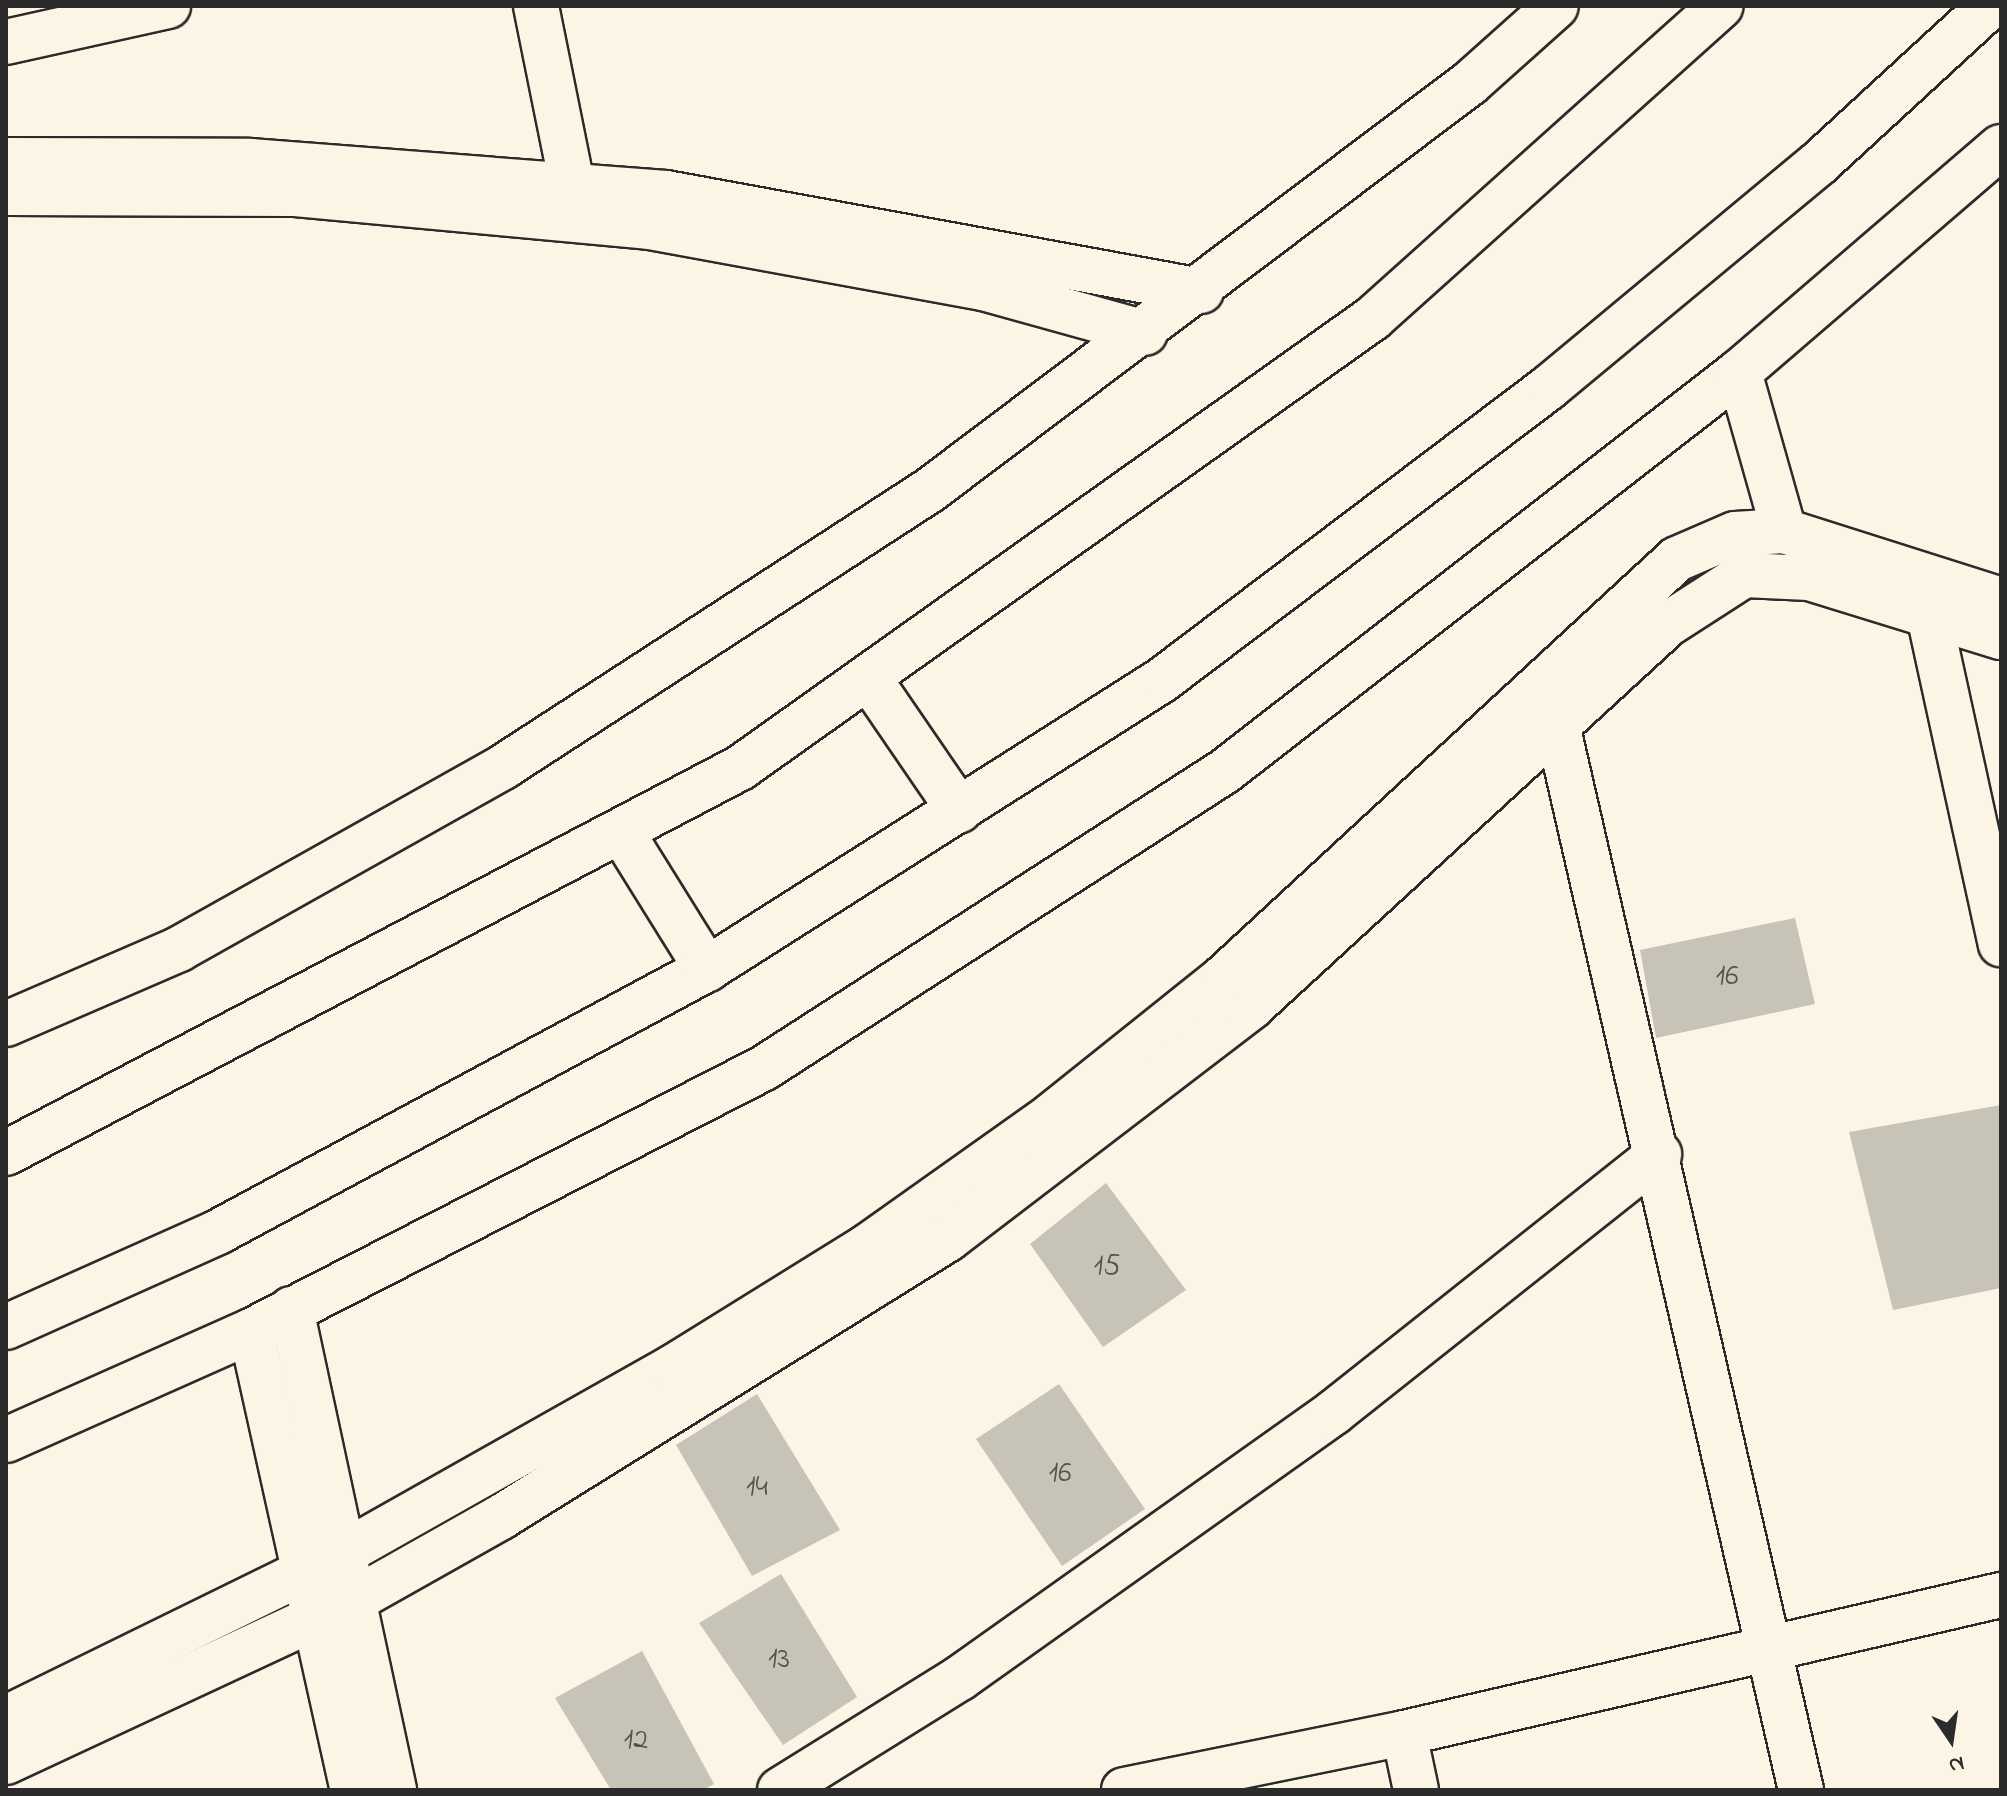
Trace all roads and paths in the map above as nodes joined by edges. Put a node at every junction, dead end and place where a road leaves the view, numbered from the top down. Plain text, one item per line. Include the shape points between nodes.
1 (168, 6) edge
2 (536, 6) edge
3 (1556, 6) edge
4 (1721, 6) edge
5 (1990, 6) edge
6 (6, 42) edge
7 (2001, 147) edge
8 (6, 160) edge
9 (572, 184) junction
10 (6, 193) edge
11 (1201, 291) junction
12 (1145, 333) junction
13 (1739, 372) junction
14 (1784, 531) junction
15 (2001, 600) edge
16 (1929, 615) junction
17 (2001, 637) edge
18 (870, 680) junction
19 (1558, 729) junction
20 (959, 810) junction
21 (621, 831) junction
22 (2001, 944) edge
23 (707, 969) junction
24 (6, 1024) edge
25 (6, 1153) edge
26 (1659, 1154) junction
27 (291, 1309) junction
28 (6, 1327) edge
29 (251, 1331) junction
30 (6, 1440) edge
31 (343, 1553) junction
32 (304, 1574) junction
33 (2001, 1595) edge
34 (333, 1610) junction
35 (1769, 1646) junction
36 (6, 1718) edge
37 (1404, 1733) junction
38 (6, 1762) edge
39 (353, 1790) edge
40 (394, 1790) edge
41 (780, 1790) edge
42 (1124, 1790) edge
43 (1416, 1790) edge
44 (1801, 1790) edge

1 - 6 street
2 - 9 street
3 - 11 street via 1470,83
4 - 18 street via 1373,318
5 - 20 street via 1818,164 1548,388 1162,680
7 - 13 street
8 - 9 street via 250,161
9 - 11 street via 666,193
10 - 12 street via 293,194 650,227 983,288
11 - 12 street
12 - 24 street via 930,490 503,767 179,949
13 - 14 street
13 - 27 street via 1225,771 764,1068
14 - 15 street
14 - 31 street via 1735,534 1677,559 1224,977 1052,1115 868,1246 673,1367
16 - 17 street
16 - 19 street via 1809,578 1744,575 1668,624
16 - 22 street
18 - 20 street
18 - 21 street via 740,768
19 - 26 street
19 - 34 street via 1251,1007 948,1239 501,1517
20 - 23 street
21 - 23 street
21 - 25 street
23 - 28 street via 218,1232
26 - 35 street
26 - 41 street via 1334,1412 960,1678
27 - 29 street
27 - 31 street
29 - 30 street
29 - 32 street
31 - 32 street
31 - 34 street
32 - 34 street
32 - 36 street
33 - 35 street
34 - 38 street
34 - 39 street
34 - 40 street
35 - 37 street
35 - 44 street
37 - 42 street
37 - 43 street

